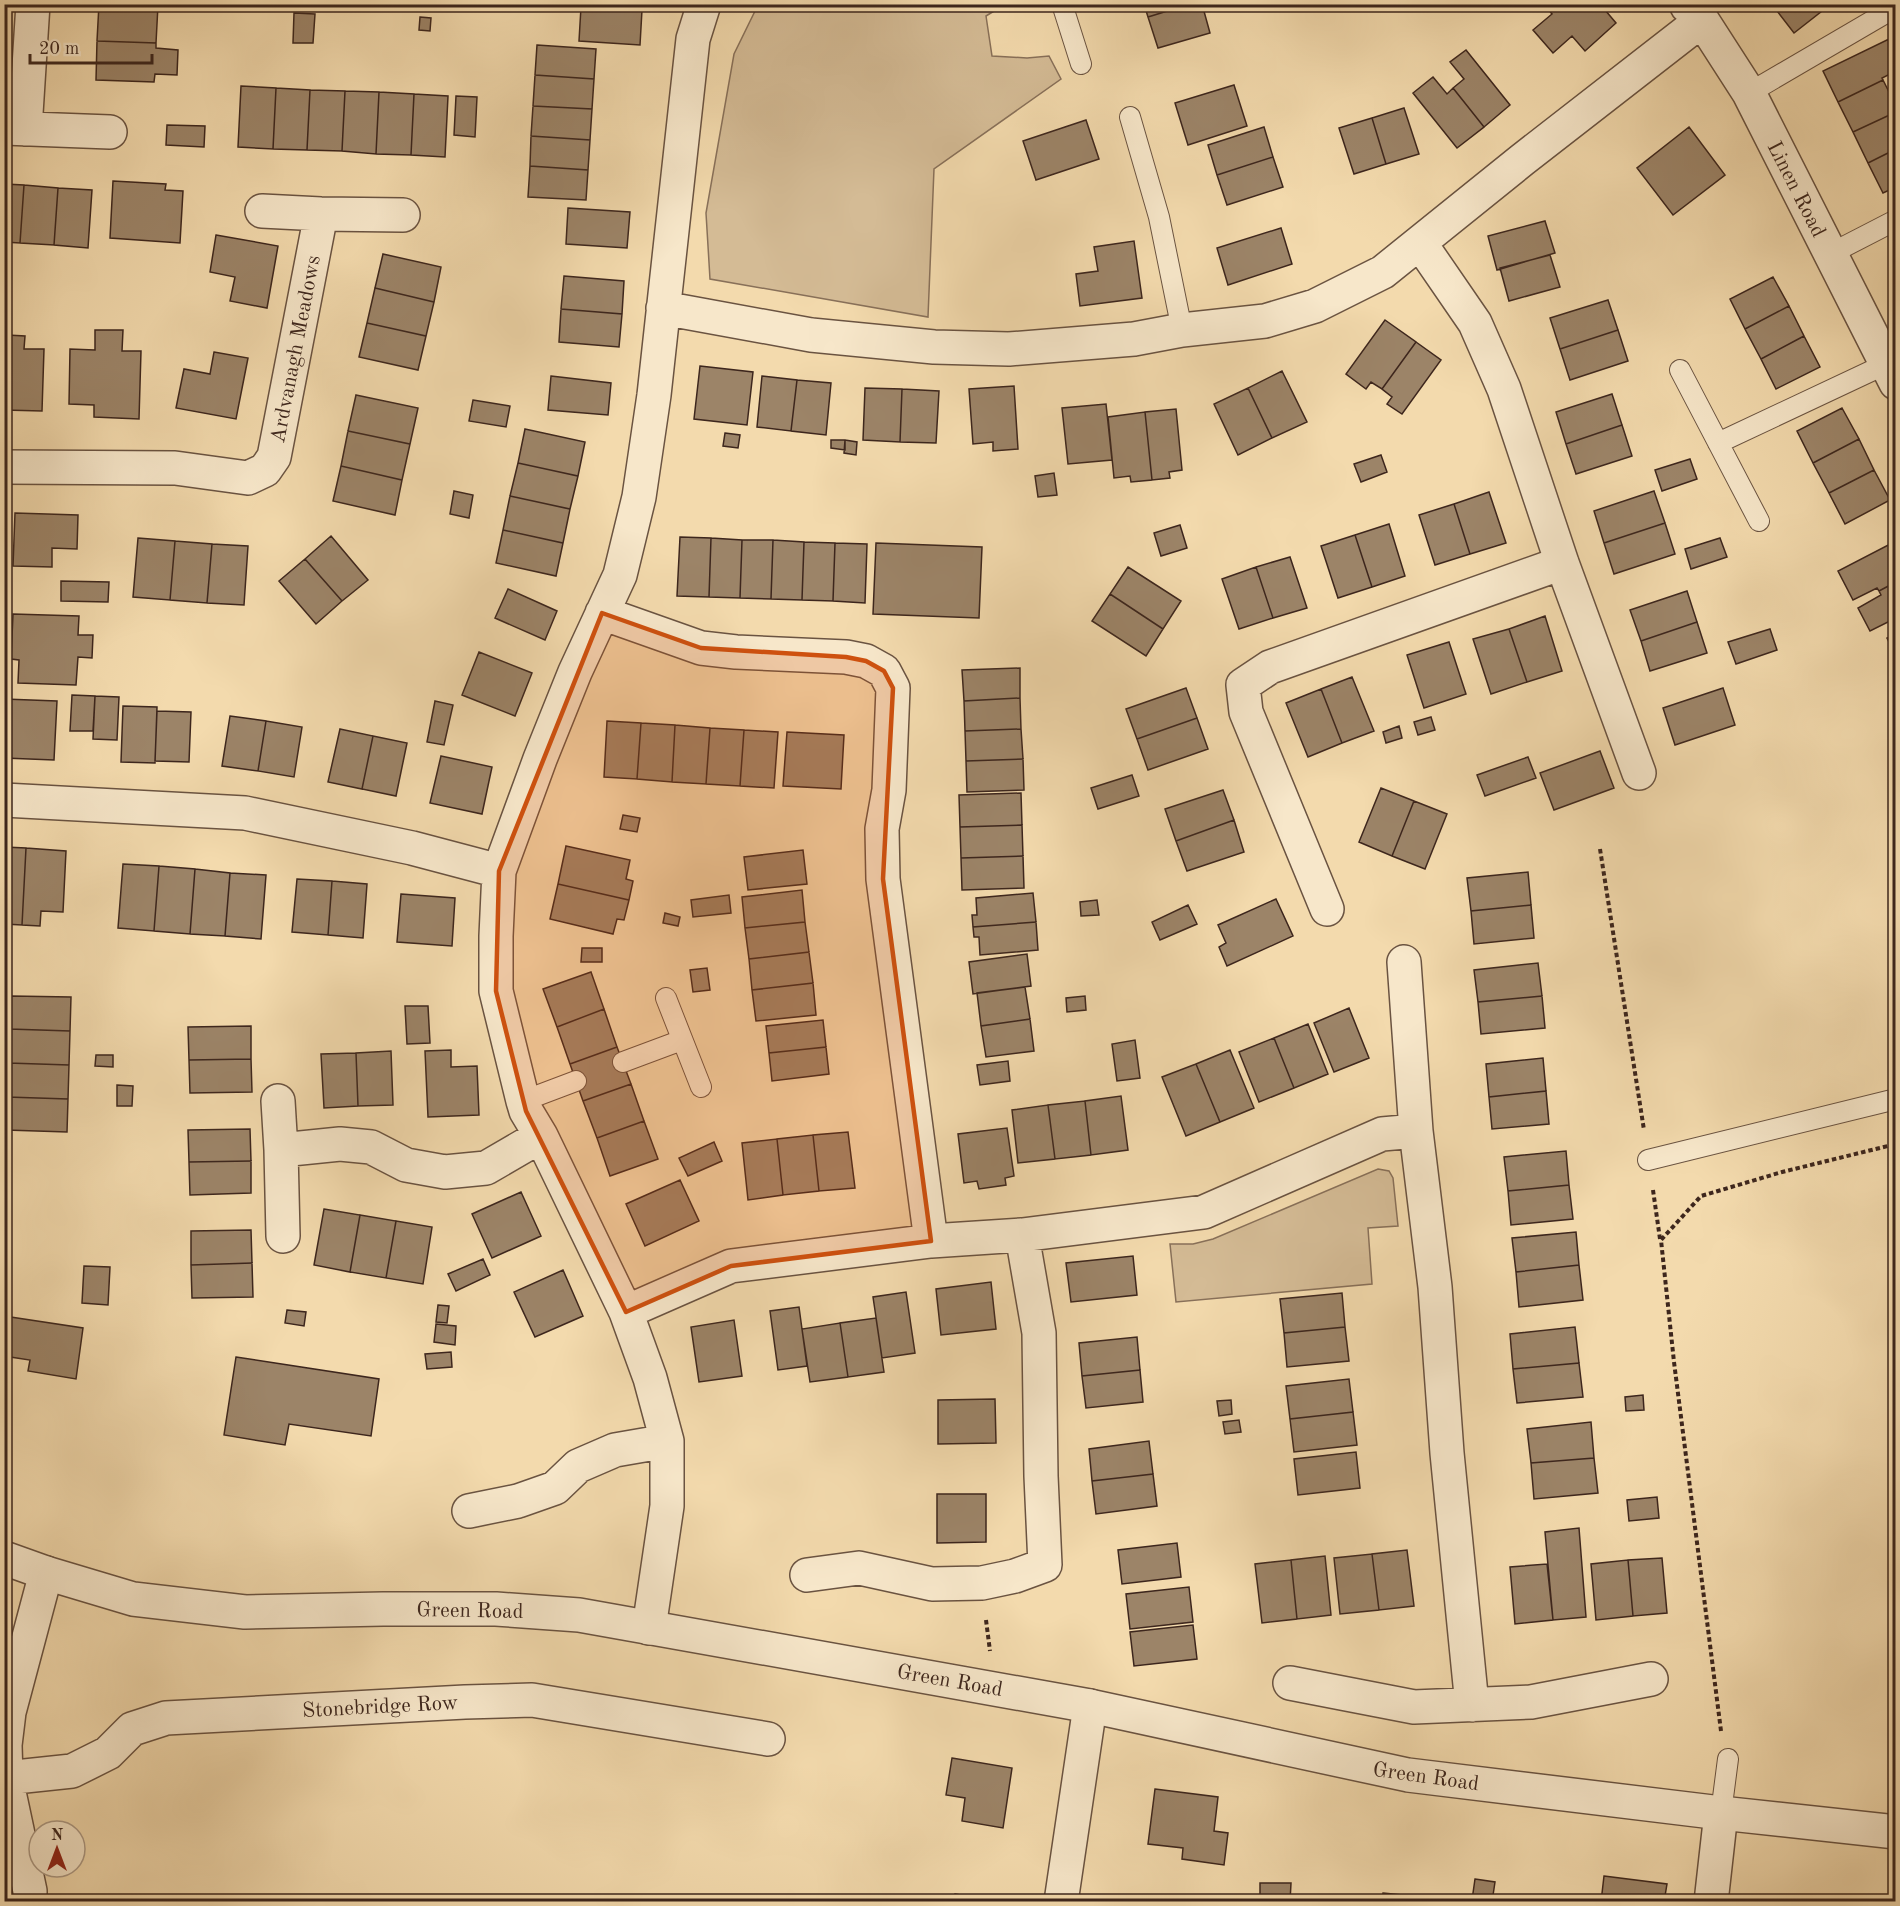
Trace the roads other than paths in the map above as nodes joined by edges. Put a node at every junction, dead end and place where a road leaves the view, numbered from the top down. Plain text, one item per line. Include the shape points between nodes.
1 (33, 4) edge
2 (704, 4) edge
3 (1062, 4) edge
4 (1896, 7) edge
5 (1694, 12) edge
6 (1081, 64) dead end
7 (1749, 93) junction
8 (1130, 117) dead end
9 (15, 128) edge
10 (110, 132) dead end
11 (262, 211) dead end
12 (321, 214) junction
13 (403, 215) dead end
14 (1896, 220) edge
15 (1420, 243) junction
16 (1830, 254) junction
17 (663, 308) junction
18 (1182, 330) junction
19 (1680, 370) dead end
20 (1891, 373) edge
21 (1718, 443) junction
22 (4, 466) edge
23 (1759, 520) dead end
24 (1562, 563) junction
25 (602, 613) junction
26 (1639, 773) dead end
27 (4, 800) edge
28 (499, 871) junction
29 (1327, 909) dead end
30 (1404, 962) dead end
31 (666, 998) dead end
32 (682, 1040) junction
33 (623, 1062) dead end
34 (576, 1081) dead end
35 (700, 1087) dead end
36 (1896, 1100) edge
37 (278, 1101) dead end
38 (523, 1101) junction
39 (1416, 1131) junction
40 (541, 1136) junction
41 (281, 1150) junction
42 (1648, 1160) road end
43 (1022, 1235) junction
44 (283, 1236) dead end
45 (931, 1241) junction
46 (626, 1312) junction
47 (667, 1441) junction
48 (469, 1511) dead end
49 (4, 1558) edge
50 (46, 1573) junction
51 (807, 1575) dead end
52 (649, 1628) junction
53 (1651, 1679) dead end
54 (1290, 1683) dead end
55 (1472, 1705) junction
56 (1090, 1706) junction
57 (768, 1739) dead end
58 (1728, 1759) road end
59 (6, 1778) edge
60 (1721, 1813) junction
61 (1896, 1832) edge
62 (30, 1902) edge
63 (1061, 1902) edge
64 (1711, 1902) edge

1 - 9 street
2 - 17 street via 693,39
3 - 6 lane
4 - 7 lane
5 - 7 street, Linen Road
5 - 15 street
7 - 16 street, Linen Road
8 - 18 lane via 1159,217
9 - 10 street
11 - 12 street
12 - 13 street
12 - 22 street, Ardvanagh Meadows via 274,457 265,470 248,478 175,468
14 - 16 lane
15 - 18 street via 1383,272 1315,306 1265,321
15 - 24 street via 1475,323 1504,389
16 - 20 street, Linen Road
17 - 18 street via 811,335 934,347 1009,349 1134,339
17 - 25 street via 639,497 620,575
19 - 21 lane
20 - 21 lane
21 - 23 lane
24 - 26 street
24 - 29 street via 1270,667 1244,685 1246,712
25 - 28 street via 544,748
25 - 45 street via 700,648 846,657 866,661 884,671 892,688 889,790 882,829 883,879
27 - 28 street via 245,813 412,848
28 - 38 street via 496,991
30 - 39 street
31 - 32 lane
32 - 33 lane
32 - 35 lane
34 - 38 lane
36 - 42 lane
37 - 41 street
38 - 40 street
39 - 43 street via 1382,1134 1204,1212
39 - 55 street via 1436,1287 1447,1453
40 - 41 street via 486,1168 446,1172 406,1165 370,1147 340,1144
40 - 46 street
41 - 44 street
43 - 45 street
43 - 51 street via 1039,1333 1045,1565 982,1583 932,1584 859,1568
45 - 46 street via 731,1266
46 - 47 street
47 - 48 street via 615,1450 578,1466 555,1488
47 - 52 street via 667,1506
49 - 50 street, Green Road
50 - 52 street, Green Road via 133,1599 245,1612 496,1609 579,1616
50 - 59 street via 9,1712
52 - 56 street, Green Road
53 - 55 street via 1531,1702
54 - 55 street via 1414,1707
56 - 60 street, Green Road via 1408,1775
56 - 63 street
57 - 59 street, Stonebridge Row via 532,1700 465,1702 166,1718 132,1729 108,1754 72,1771
58 - 60 lane
59 - 62 street
60 - 61 street, Green Road
60 - 64 street

